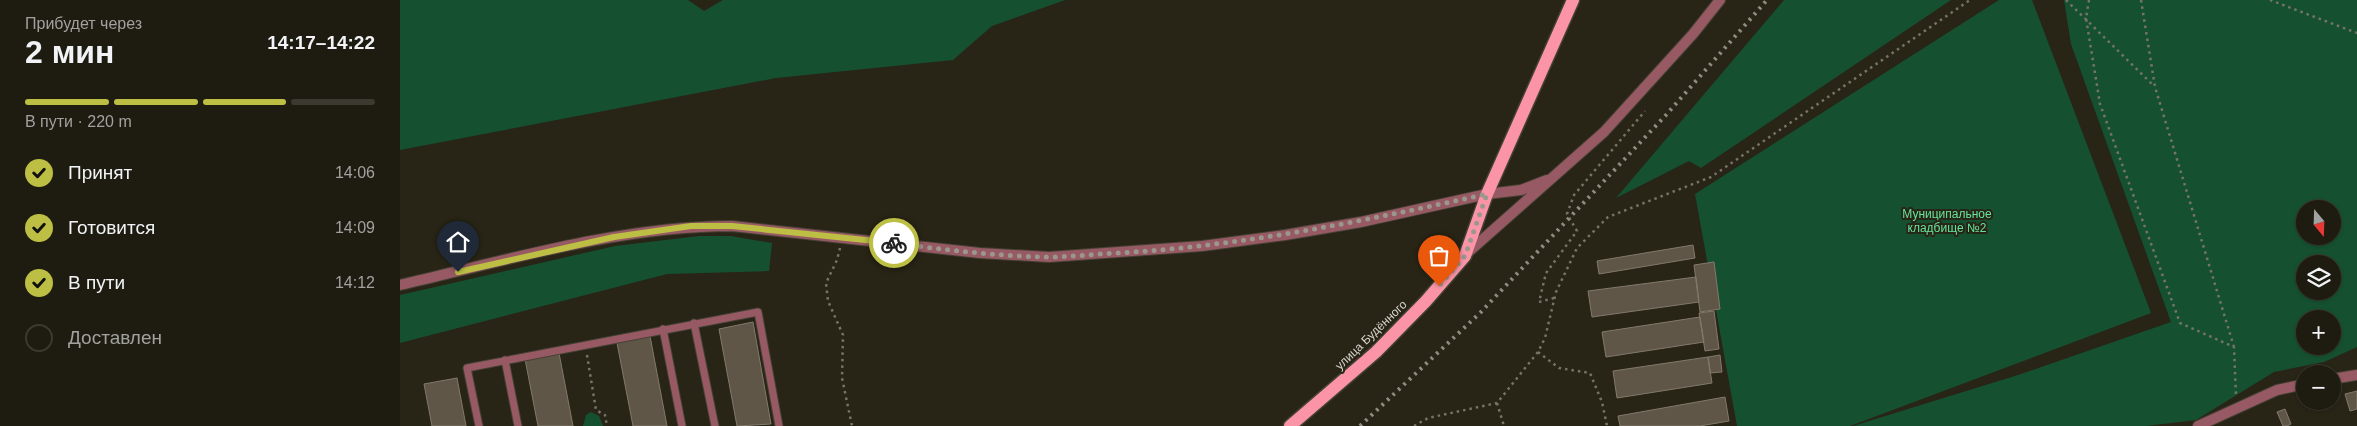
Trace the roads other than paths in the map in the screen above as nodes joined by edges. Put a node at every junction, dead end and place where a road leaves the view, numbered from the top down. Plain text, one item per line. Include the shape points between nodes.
1 (1573, 0) edge
2 (1720, 0) edge
3 (1555, 177) junction
4 (1487, 194) junction
5 (1465, 256) junction
6 (400, 286) edge
7 (694, 323) junction
8 (663, 329) junction
9 (505, 360) junction
10 (2357, 375) edge
11 (2341, 378) edge
12 (2296, 386) edge
13 (479, 426) edge
14 (518, 426) edge
15 (682, 426) edge
16 (714, 426) edge
17 (779, 426) edge
18 (1290, 426) edge
19 (2198, 426) edge

1 - 4 main road
2 - 3 street via 1604,132
3 - 4 street via 1521,190
3 - 5 street
4 - 5 main road
4 - 6 street via 1285,235 1132,252 1039,256 980,253 732,226 691,226 614,237
5 - 18 main road, улица Будённого via 1376,352
7 - 8 lane
7 - 16 lane
7 - 17 lane via 758,312
8 - 9 lane
8 - 15 lane
9 - 13 lane via 467,368
9 - 14 lane
10 - 11 street
12 - 19 street via 2277,390

